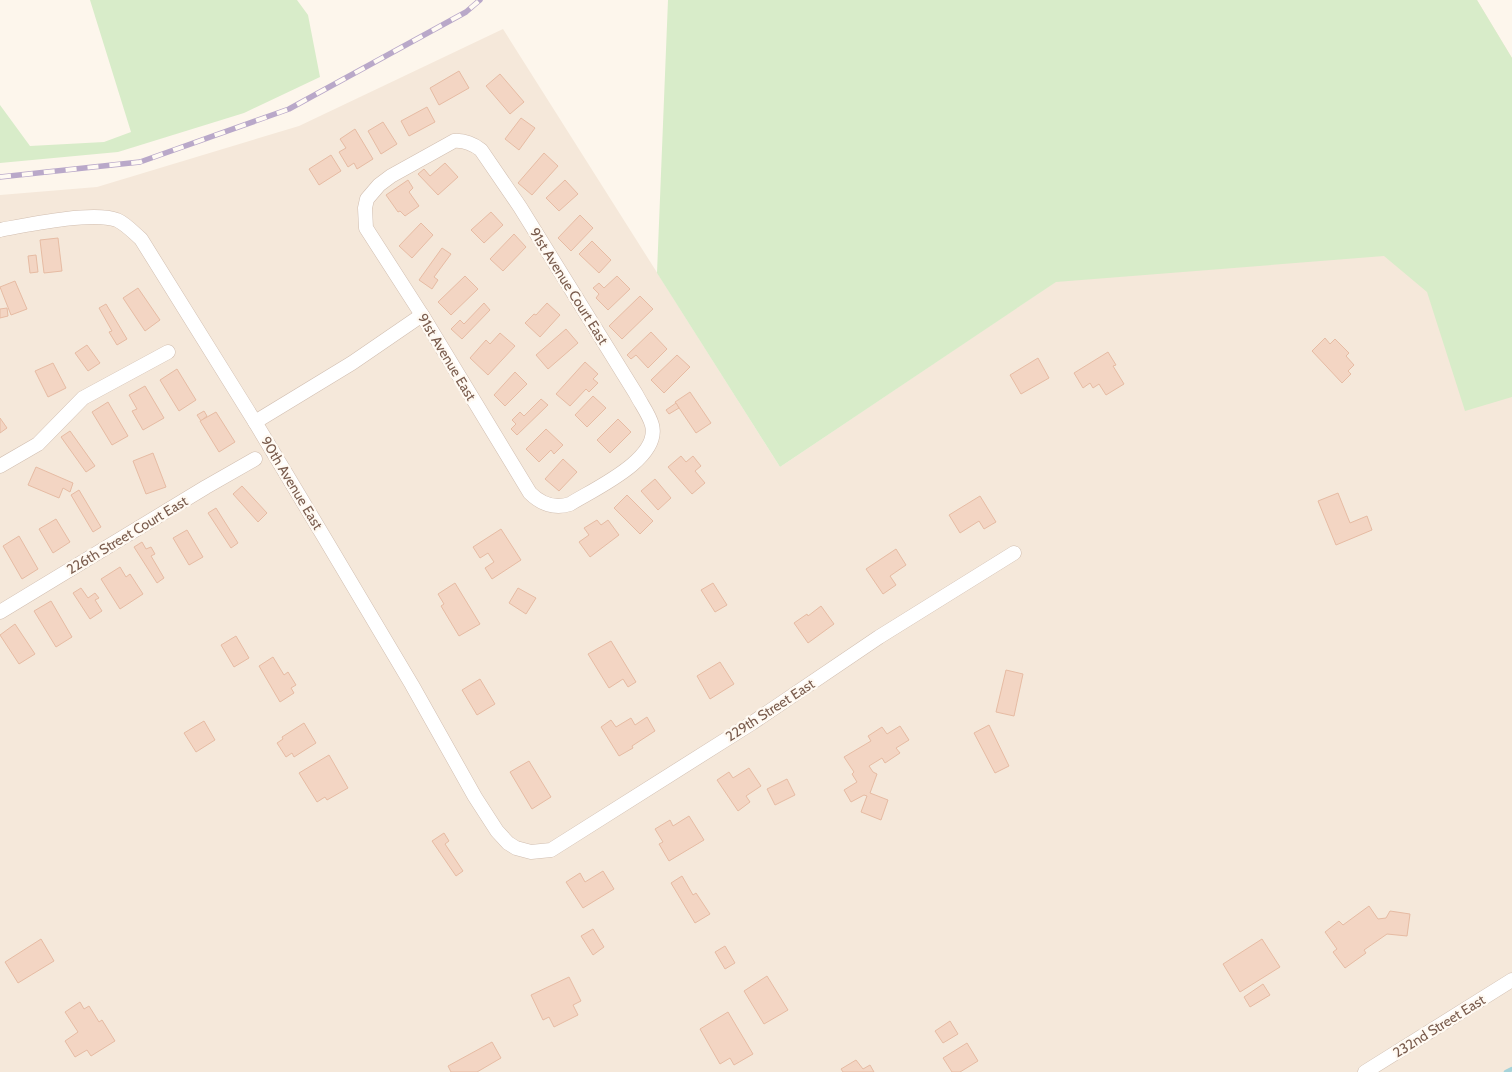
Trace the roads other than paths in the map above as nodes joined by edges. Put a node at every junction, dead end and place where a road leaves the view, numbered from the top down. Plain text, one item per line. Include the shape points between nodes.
1 (465, 142) joint
2 (0, 230) edge
3 (422, 316) junction
4 (168, 352) dead end
5 (255, 422) junction
6 (255, 459) dead end
7 (0, 466) edge
8 (548, 505) joint
9 (1014, 553) dead end
10 (0, 612) edge
11 (521, 850) joint
12 (1512, 980) edge
13 (1365, 1072) edge

1 - 3 street, 91st Avenue East via 454,141 392,176 379,185 364,208 366,228
1 - 8 street, 91st Avenue Court East via 481,150 514,198 631,386 652,426 646,452 630,468 570,504 560,507
2 - 5 street, 90th Avenue East via 49,221 92,218 118,221 127,227 141,239 153,257
3 - 5 street
3 - 8 street, 91st Avenue East via 522,481 536,499
4 - 7 street via 82,398 38,444
5 - 11 street, 90th Avenue East via 475,796 497,831 508,843
6 - 10 street, 226th Street Court East
9 - 11 street, 229th Street East via 551,850
12 - 13 street, 232nd Street East

